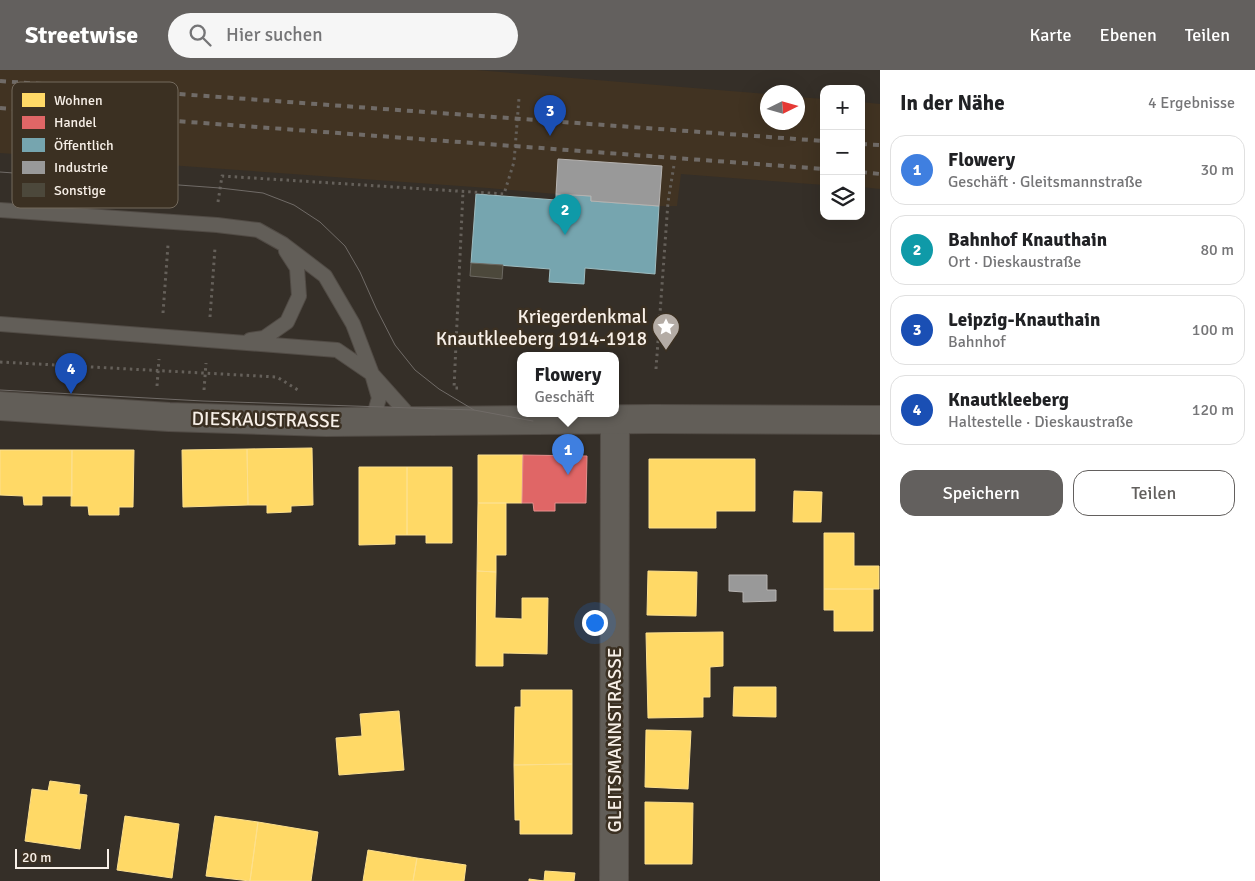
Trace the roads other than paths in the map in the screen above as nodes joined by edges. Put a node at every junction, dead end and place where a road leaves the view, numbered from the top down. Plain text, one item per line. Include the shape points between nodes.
1 (0, 210) edge
2 (283, 244) junction
3 (0, 324) edge
4 (237, 342) junction
5 (372, 374) junction
6 (0, 406) edge
7 (615, 420) junction
8 (880, 420) edge
9 (358, 421) junction
10 (414, 422) junction
11 (614, 881) edge

1 - 2 lane via 225,226 258,230
2 - 4 lane via 297,268 299,296 287,322 264,338
2 - 5 lane via 325,276 353,324
3 - 4 lane
4 - 5 lane via 337,350
5 - 9 lane via 379,398 375,412
5 - 10 lane
6 - 9 main road, DIESKAUSTRASSE via 169,417
7 - 8 main road, DIESKAUSTRASSE
7 - 10 main road, DIESKAUSTRASSE
7 - 11 main road, GLEITSMANNSTRASSE
9 - 10 main road, DIESKAUSTRASSE

